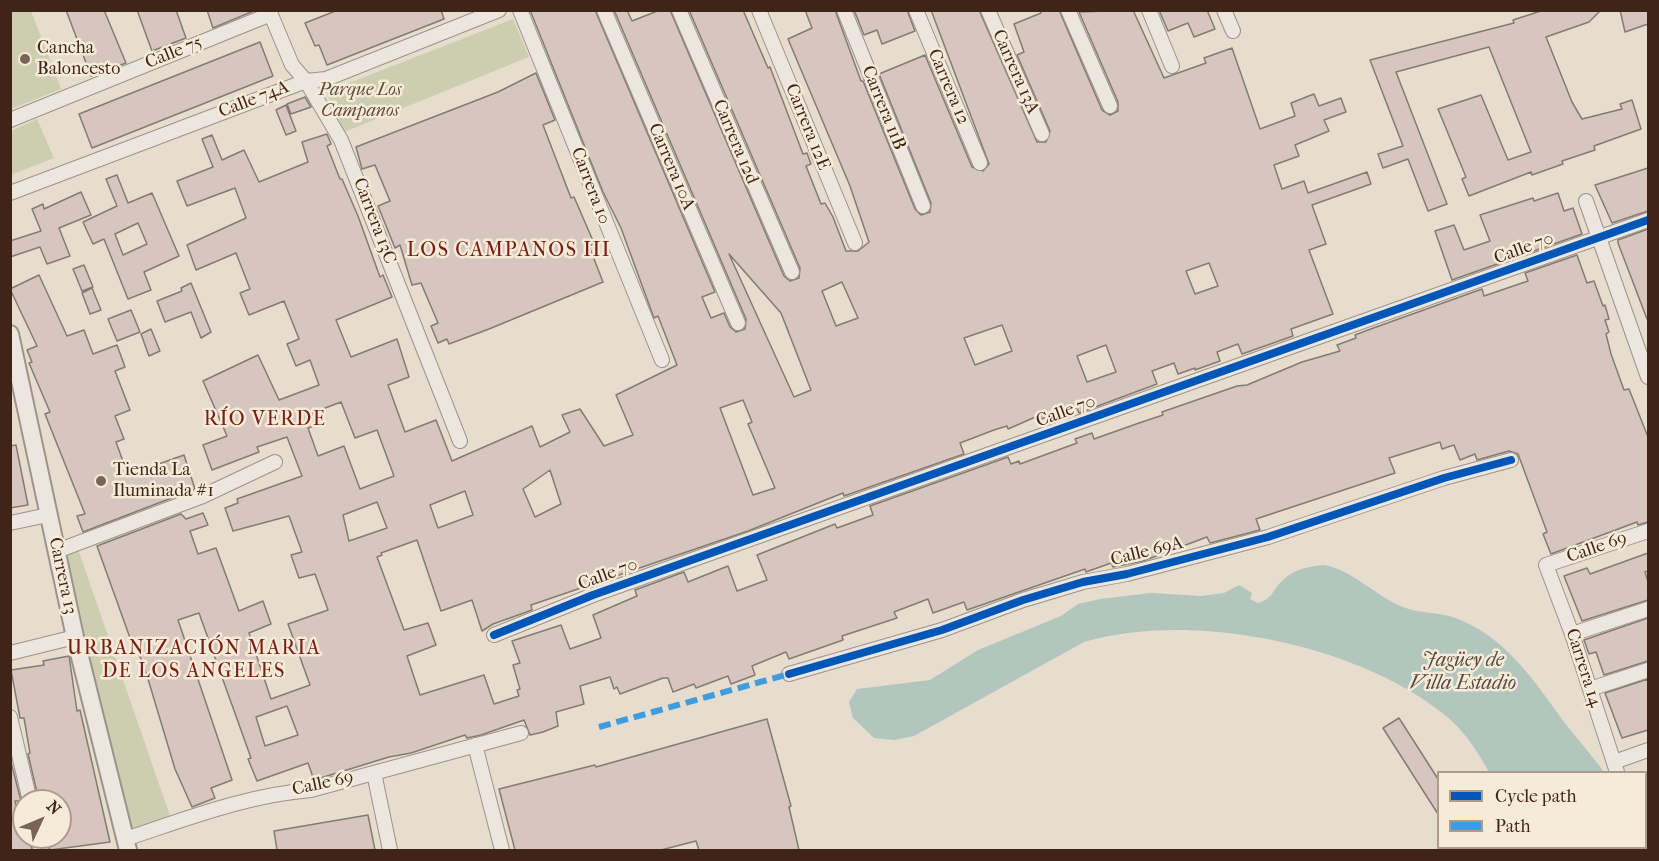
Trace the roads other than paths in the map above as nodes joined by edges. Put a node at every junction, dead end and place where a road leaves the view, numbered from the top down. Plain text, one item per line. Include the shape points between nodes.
1 (499, 10) edge
2 (520, 10) edge
3 (604, 10) edge
4 (679, 10) edge
5 (759, 10) edge
6 (844, 10) edge
7 (916, 10) edge
8 (988, 10) edge
9 (1068, 10) edge
10 (1149, 10) edge
11 (1224, 10) edge
12 (270, 12) edge
13 (1233, 31) dead end
14 (1172, 66) dead end
15 (306, 81) junction
16 (1110, 106) dead end
17 (10, 120) edge
18 (1042, 134) dead end
19 (980, 163) dead end
20 (10, 193) edge
21 (1586, 201) dead end
22 (923, 206) dead end
23 (1648, 220) edge
24 (1599, 238) junction
25 (855, 243) dead end
26 (792, 272) dead end
27 (738, 323) dead end
28 (10, 334) edge
29 (662, 360) dead end
30 (14, 366) edge
31 (1648, 377) edge
32 (460, 441) dead end
33 (1511, 460) dead end
34 (275, 462) dead end
35 (48, 515) junction
36 (10, 523) edge
37 (1648, 531) edge
38 (57, 551) junction
39 (1546, 565) joint
40 (1648, 609) edge
41 (494, 634) dead end
42 (1572, 634) junction
43 (75, 637) junction
44 (10, 653) edge
45 (1648, 670) edge
46 (789, 674) dead end
47 (1590, 689) junction
48 (10, 717) edge
49 (521, 733) dead end
50 (475, 745) junction
51 (1648, 750) edge
52 (1615, 767) edge
53 (374, 773) junction
54 (27, 789) edge
55 (127, 844) edge
56 (390, 850) edge
57 (502, 850) edge

1 - 15 street, Calle 74A via 326,79
2 - 29 street, Carrera 10
3 - 27 street, Carrera 10A
4 - 26 street, Carrera 12d
5 - 25 street, Carrera 12E
6 - 22 street, Carrera 11B
7 - 19 street, Carrera 12
8 - 18 street, Carrera 13A
9 - 16 street
10 - 14 street
11 - 13 street
12 - 15 street, Carrera 13C via 292,65
12 - 17 street, Calle 75
15 - 20 street, Calle 74A
15 - 32 street, Carrera 13C via 341,140
21 - 24 street
23 - 24 street, Calle 70
24 - 31 street
24 - 41 street, Calle 70 via 593,595
28 - 30 street, Carrera 13
30 - 35 street, Carrera 13
33 - 46 street, Calle 69A via 1434,481 1268,537 1033,597 942,630
34 - 38 street via 203,496
35 - 36 street
35 - 38 street, Carrera 13
37 - 39 street, Calle 69
38 - 43 street, Carrera 13
39 - 42 street, Carrera 14
40 - 42 street
42 - 47 street, Carrera 14
43 - 44 street
43 - 55 street, Carrera 13
45 - 47 street
47 - 52 street, Carrera 14
48 - 54 street
49 - 50 street, Calle 69
50 - 53 street, Calle 69
50 - 57 street
51 - 52 street
53 - 55 street, Calle 69 via 311,790 251,800
53 - 56 street

